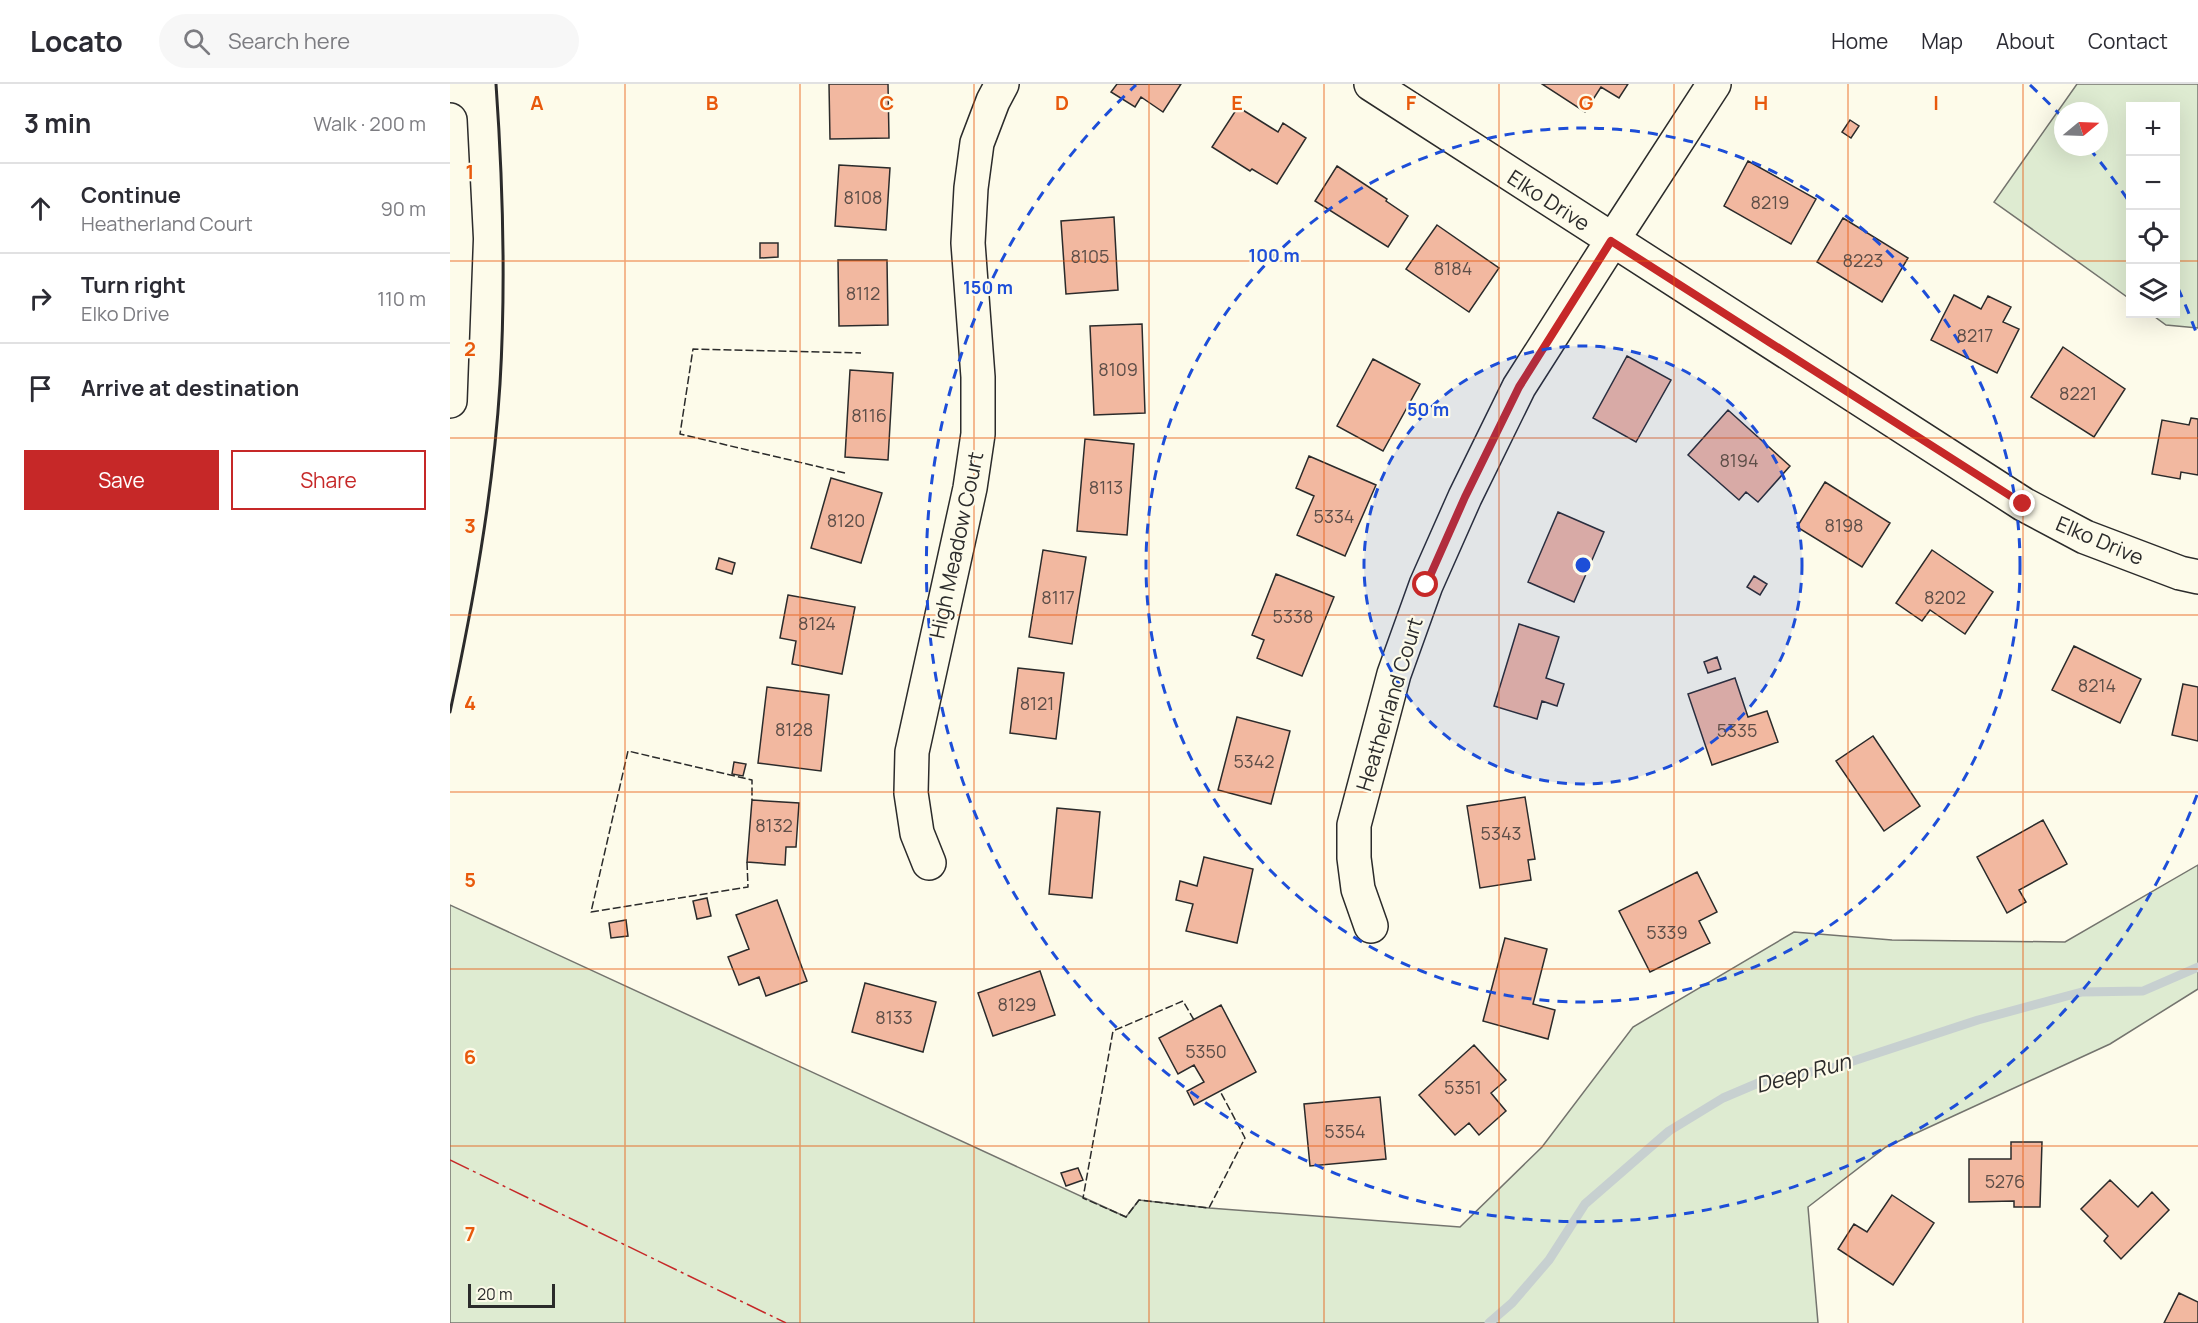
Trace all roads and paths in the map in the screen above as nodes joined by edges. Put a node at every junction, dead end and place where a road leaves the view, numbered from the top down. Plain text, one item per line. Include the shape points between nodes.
1 (1002, 84) edge
2 (1371, 84) edge
3 (1714, 84) edge
4 (450, 120) edge
5 (1611, 241) junction
6 (450, 401) edge
7 (2198, 577) edge
8 (929, 863) dead end
9 (1371, 926) dead end

1 - 8 main road, High Meadow Court via 977,143 971,188 968,243 978,434 970,488 912,752 911,794 917,833
2 - 5 main road, Elko Drive
3 - 5 main road, Heatherland Court
4 - 6 main road via 456,239
5 - 7 main road, Elko Drive via 2023,504 2085,537
5 - 9 main road, Heatherland Court via 1519,387 1426,585 1398,663 1354,825 1358,890

